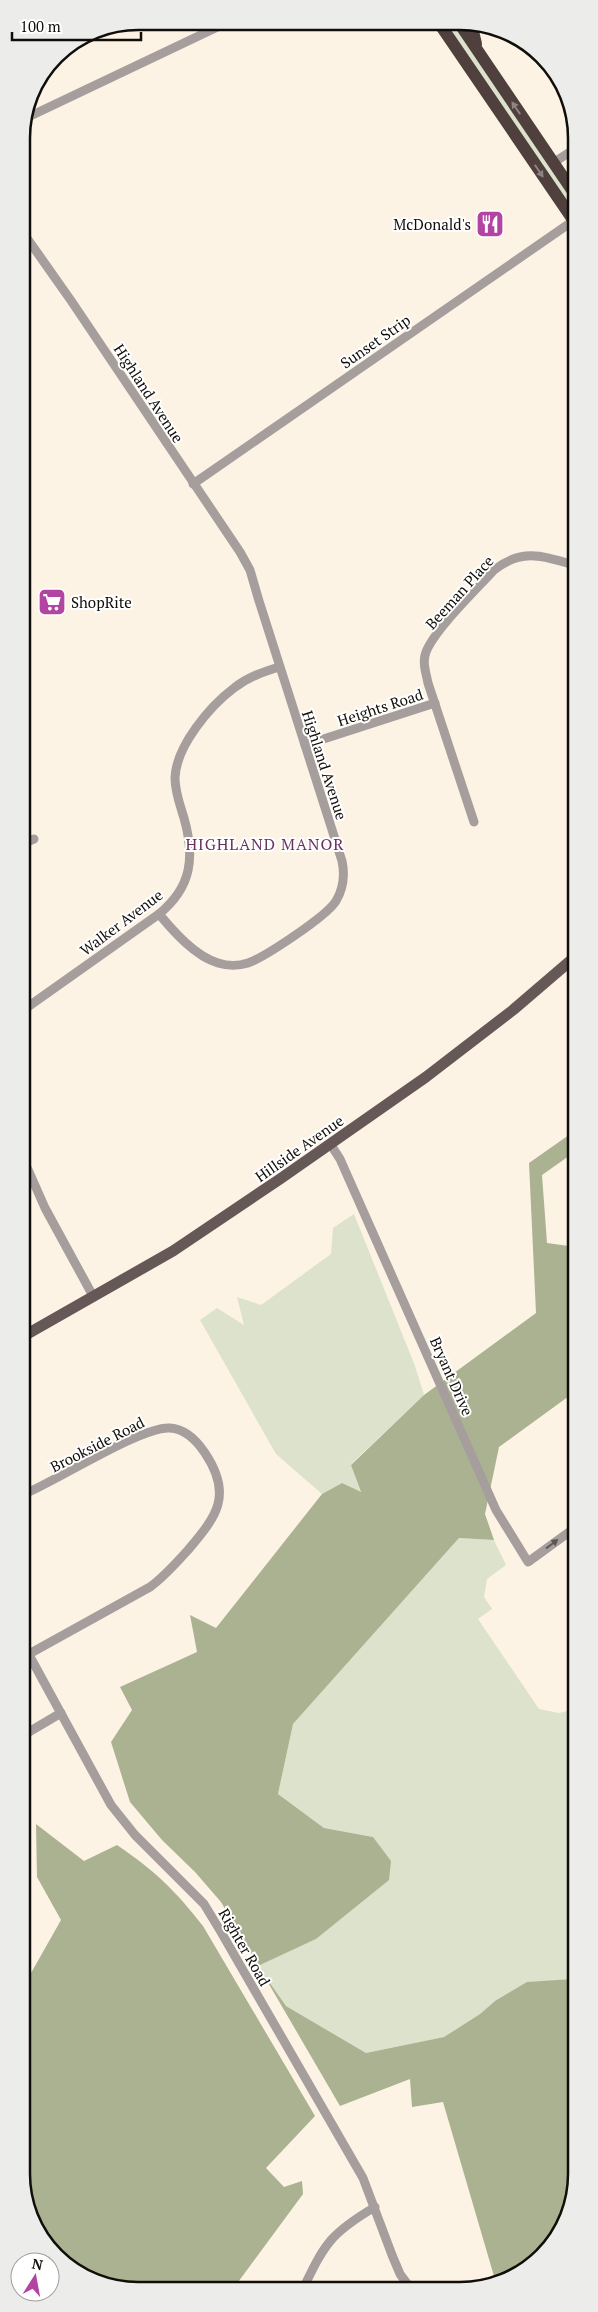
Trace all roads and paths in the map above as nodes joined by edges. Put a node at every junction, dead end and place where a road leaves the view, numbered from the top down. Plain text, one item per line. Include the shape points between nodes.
1 (211, 30) edge
2 (444, 30) edge
3 (464, 30) edge
4 (473, 31) edge
5 (477, 51) junction
6 (33, 115) edge
7 (568, 153) edge
8 (553, 162) junction
9 (568, 184) edge
10 (568, 213) edge
11 (568, 228) edge
12 (30, 242) edge
13 (193, 484) junction
14 (568, 561) edge
15 (279, 668) junction
16 (435, 703) junction
17 (305, 746) junction
18 (474, 822) dead end
19 (34, 839) dead end
20 (30, 841) edge
21 (159, 914) junction
22 (568, 963) edge
23 (30, 1006) edge
24 (330, 1144) junction
25 (30, 1174) edge
26 (94, 1296) junction
27 (30, 1333) edge
28 (30, 1492) edge
29 (568, 1533) edge
30 (30, 1653) edge
31 (30, 1658) edge
32 (61, 1713) junction
33 (30, 1731) edge
34 (375, 2207) junction
35 (307, 2282) edge
36 (406, 2282) edge

1 - 6 street
2 -> 10 highway
3 - 5 highway
4 - 5 highway
8 -> 5 highway
7 - 8 street
8 - 9 highway
11 - 13 street, Sunset Strip
12 - 13 street, Highland Avenue
13 - 15 street, Highland Avenue via 244,558
14 - 16 street, Beeman Place via 531,555 504,562 494,570 438,632 426,653 424,666
15 - 17 street, Highland Avenue
15 - 21 street, Walker Avenue via 261,672 234,688 215,706 182,751 175,777 176,794 190,842 190,861 182,888
16 - 17 street, Heights Road
16 - 18 street, Beeman Place
17 - 21 street, Highland Avenue via 344,869 342,887 332,906 259,958 238,965 218,963 200,953 170,928
19 - 20 street
21 - 23 street, Walker Avenue
22 - 24 main road, Hillside Avenue via 465,1048
24 - 26 main road, Hillside Avenue via 206,1230
24 -> 29 street, Bryant Drive via 340,1159 496,1510 528,1562
25 - 26 street
26 - 27 main road, Hillside Avenue
28 - 30 street, Brookside Road via 132,1439 154,1430 170,1428 188,1434 200,1446 219,1480 220,1495 216,1513 206,1530 163,1578
31 - 32 street, Righter Road
32 - 33 street
32 - 34 street, Righter Road via 122,1820 204,1904 364,2178
34 - 35 street via 339,2230 326,2244
34 - 36 street, Righter Road

